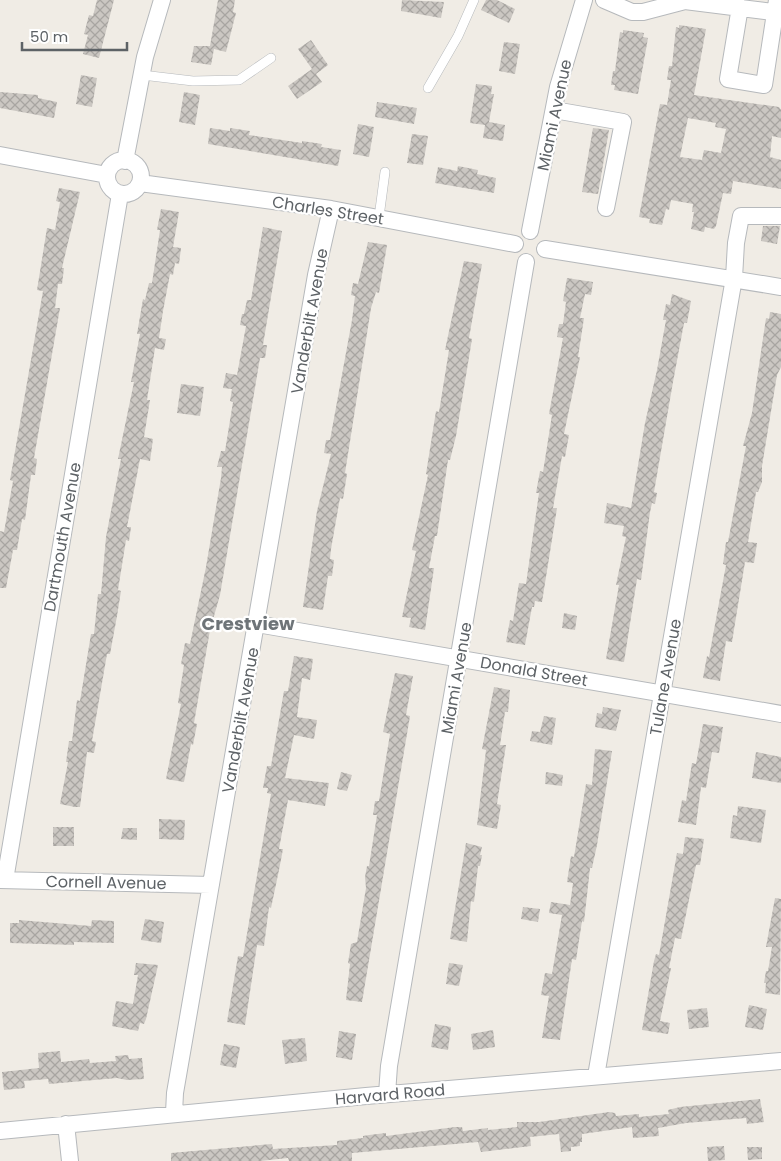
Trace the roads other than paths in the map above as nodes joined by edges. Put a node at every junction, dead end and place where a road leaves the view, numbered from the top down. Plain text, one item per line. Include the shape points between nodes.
1 (162, 0) edge
2 (474, 0) edge
3 (584, 0) edge
4 (604, 0) edge
5 (740, 7) junction
6 (777, 8) edge
7 (271, 58) dead end
8 (142, 75) junction
9 (428, 88) dead end
10 (554, 110) junction
11 (0, 155) edge
12 (125, 161) junction
13 (385, 172) dead end
14 (107, 175) junction
15 (140, 183) junction
16 (120, 194) junction
17 (606, 208) dead end
18 (330, 209) junction
19 (781, 216) edge
20 (380, 217) junction
21 (530, 231) junction
22 (514, 244) junction
23 (545, 249) junction
24 (526, 262) junction
25 (734, 278) junction
26 (781, 287) edge
27 (256, 624) junction
28 (459, 658) junction
29 (662, 694) junction
30 (781, 714) edge
31 (2, 880) edge
32 (211, 885) junction
33 (781, 1061) edge
34 (596, 1076) junction
35 (387, 1094) junction
36 (174, 1114) junction
37 (66, 1124) junction
38 (0, 1131) edge
39 (70, 1161) edge

1 - 8 street
2 - 9 lane
3 - 10 street, Miami Avenue
4 - 5 street via 632,12 685,1
5 - 6 street
5 - 6 street via 728,79 764,85
7 - 8 lane via 239,80 193,81
8 - 12 street
10 - 17 street via 622,122
10 - 21 street, Miami Avenue
11 - 14 street
12 - 14 street via 112,166
12 - 15 street via 138,168
13 - 20 lane
14 - 16 street via 112,189
15 - 16 street via 130,193
15 - 18 street, Charles Street
16 - 31 street, Dartmouth Avenue
18 - 20 street, Charles Street
18 - 27 street, Vanderbilt Avenue
19 - 25 street, Tulane Avenue via 741,216
20 - 22 street, Charles Street
21 - 22 street via 518,236
21 - 23 street via 543,239
22 - 24 street via 518,257
23 - 24 street via 536,261
23 - 25 street
24 - 28 street, Miami Avenue
25 - 26 street
25 - 29 street, Tulane Avenue
27 - 28 street, Donald Street
27 - 32 street, Vanderbilt Avenue
28 - 29 street, Donald Street
28 - 35 street, Miami Avenue via 390,1056
29 - 30 street, Donald Street
29 - 34 street, Tulane Avenue
31 - 32 street, Cornell Avenue
32 - 36 street, Vanderbilt Avenue
33 - 34 street, Harvard Road
34 - 35 street, Harvard Road
35 - 36 street, Harvard Road
36 - 37 street, Harvard Road
37 - 38 street, Harvard Road
37 - 39 street

